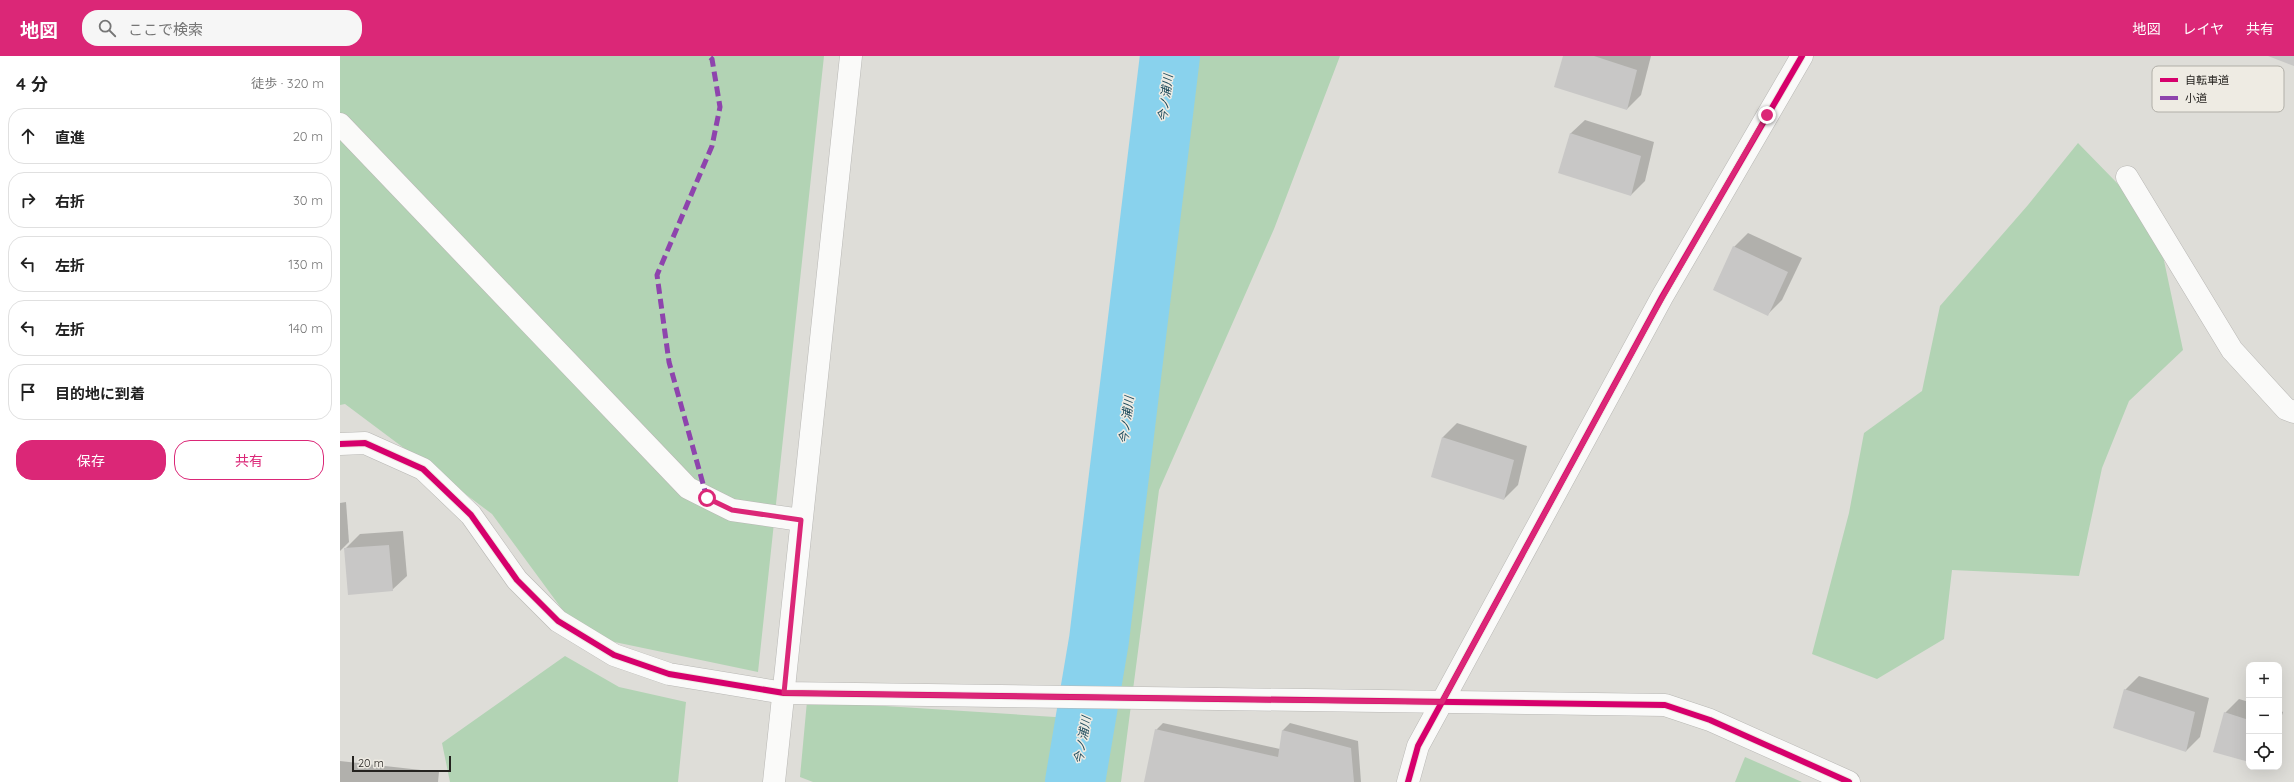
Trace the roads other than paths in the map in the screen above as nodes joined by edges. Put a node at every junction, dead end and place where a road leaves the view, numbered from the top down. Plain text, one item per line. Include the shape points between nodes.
1 (851, 56) edge
2 (1802, 56) edge
3 (340, 124) edge
4 (2127, 176) dead end
5 (2294, 412) edge
6 (340, 444) edge
7 (801, 520) junction
8 (784, 693) junction
9 (1442, 702) junction
10 (774, 782) edge
11 (1408, 782) edge
12 (1849, 782) edge

1 - 7 street
2 - 9 street via 1662,297
3 - 7 street via 688,488 732,510
4 - 5 street via 2232,350 2286,410
6 - 8 street via 365,443 423,469 471,515 517,580 558,620 614,655 669,674
7 - 8 street
8 - 9 street
8 - 10 street
9 - 11 street via 1418,746
9 - 12 street via 1665,705 1710,720

